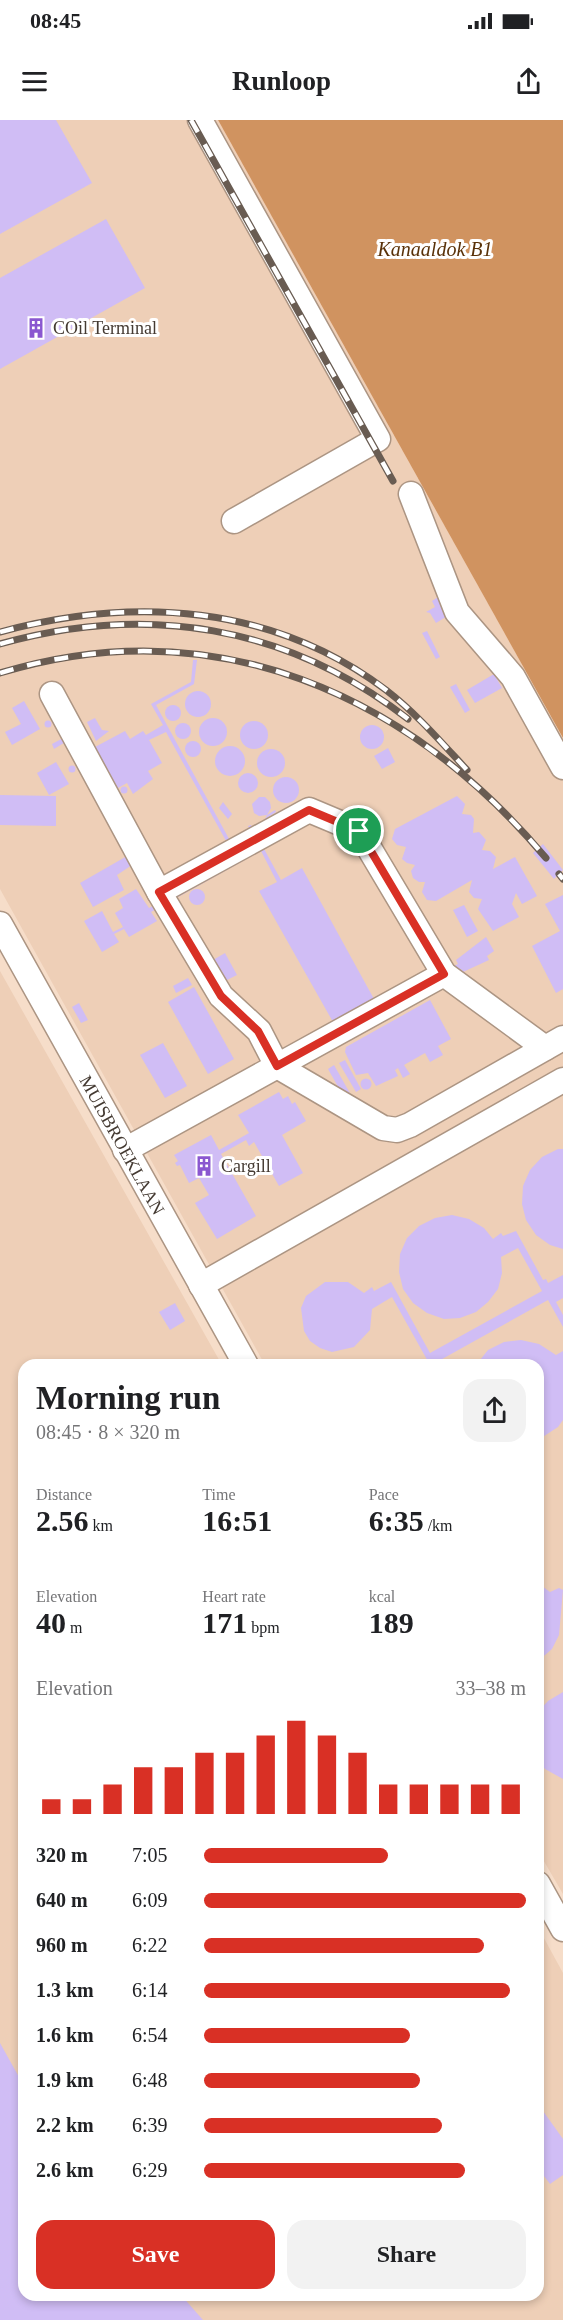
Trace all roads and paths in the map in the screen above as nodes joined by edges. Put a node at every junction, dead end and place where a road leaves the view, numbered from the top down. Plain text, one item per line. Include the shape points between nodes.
1 (200, 120) edge
2 (411, 494) dead end
3 (234, 520) dead end
4 (52, 694) dead end
5 (563, 766) edge
6 (159, 892) junction
7 (0, 924) edge
8 (444, 974) junction
9 (554, 1043) edge
10 (277, 1066) junction
11 (563, 1080) edge
12 (124, 1150) junction
13 (201, 1285) junction
14 (243, 1359) edge
15 (544, 1895) edge
16 (563, 1929) edge

1 - 3 lane via 378,439
2 - 5 lane via 457,612 513,677
4 - 6 lane
6 - 8 lane via 309,810 359,831
6 - 10 lane via 221,996 258,1031
7 - 12 lane, MUISBROEKLAAN
8 - 9 lane
8 - 10 lane
9 - 10 lane via 397,1130 370,1122
10 - 12 lane
11 - 13 lane
12 - 13 lane, MUISBROEKLAAN
13 - 14 lane, MUISBROEKLAAN
15 - 16 lane

